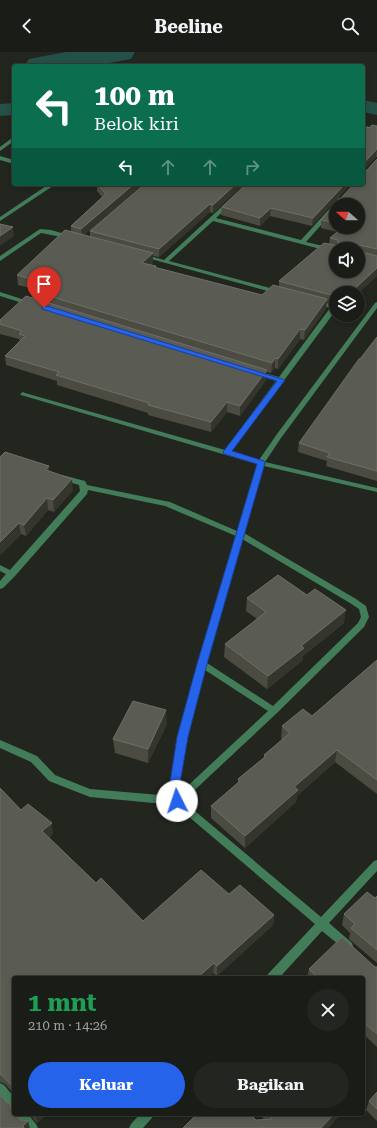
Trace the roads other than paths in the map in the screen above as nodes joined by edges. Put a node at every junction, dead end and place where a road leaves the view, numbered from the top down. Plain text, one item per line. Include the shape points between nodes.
1 (365, 127) edge
2 (377, 129) edge
3 (12, 140) edge
4 (0, 149) edge
5 (0, 158) edge
6 (12, 161) edge
7 (50, 186) edge
8 (233, 199) edge
9 (329, 213) edge
10 (0, 219) edge
11 (213, 219) junction
12 (77, 238) edge
13 (303, 242) junction
14 (329, 248) edge
15 (136, 254) edge
16 (0, 259) edge
17 (166, 262) junction
18 (0, 294) edge
19 (288, 295) edge
20 (311, 301) edge
21 (377, 304) edge
22 (38, 306) edge
23 (329, 306) edge
24 (329, 315) edge
25 (252, 372) edge
26 (281, 380) junction
27 (23, 394) dead end
28 (227, 452) junction
29 (261, 463) junction
30 (52, 474) edge
31 (84, 487) junction
32 (377, 490) edge
33 (241, 535) junction
34 (0, 568) edge
35 (12, 574) junction
36 (0, 586) edge
37 (202, 664) junction
38 (274, 710) junction
39 (0, 744) edge
40 (177, 801) junction
41 (377, 864) edge
42 (322, 923) junction
43 (355, 952) edge
44 (274, 976) edge
45 (0, 1089) edge
46 (12, 1104) edge
47 (22, 1116) edge
48 (146, 1116) edge
49 (32, 1128) edge
50 (135, 1128) edge

1 - 2 street
3 - 4 street
5 - 6 street
7 - 10 street
8 - 11 street
9 - 13 street
11 - 13 street
11 - 17 street
12 - 16 street via 40,232
13 - 14 street
15 - 17 street
17 - 19 street
18 - 22 street
20 - 23 street
21 - 29 street via 365,315 349,342
24 - 26 street
25 - 26 street
26 - 28 street
27 - 28 street
28 - 29 street
29 - 32 street
29 - 33 street
30 - 31 street via 82,483
31 - 33 street via 167,504
31 - 35 street via 84,492
33 - 37 street
33 - 38 street via 353,601 363,608 365,614 361,625
34 - 35 street
35 - 36 street
37 - 38 street
37 - 40 street via 182,737 174,789
38 - 40 street
39 - 40 street via 34,759 52,778 90,793
40 - 42 street
41 - 42 street
42 - 43 street
42 - 44 street
45 - 46 street
47 - 49 street
48 - 50 street

